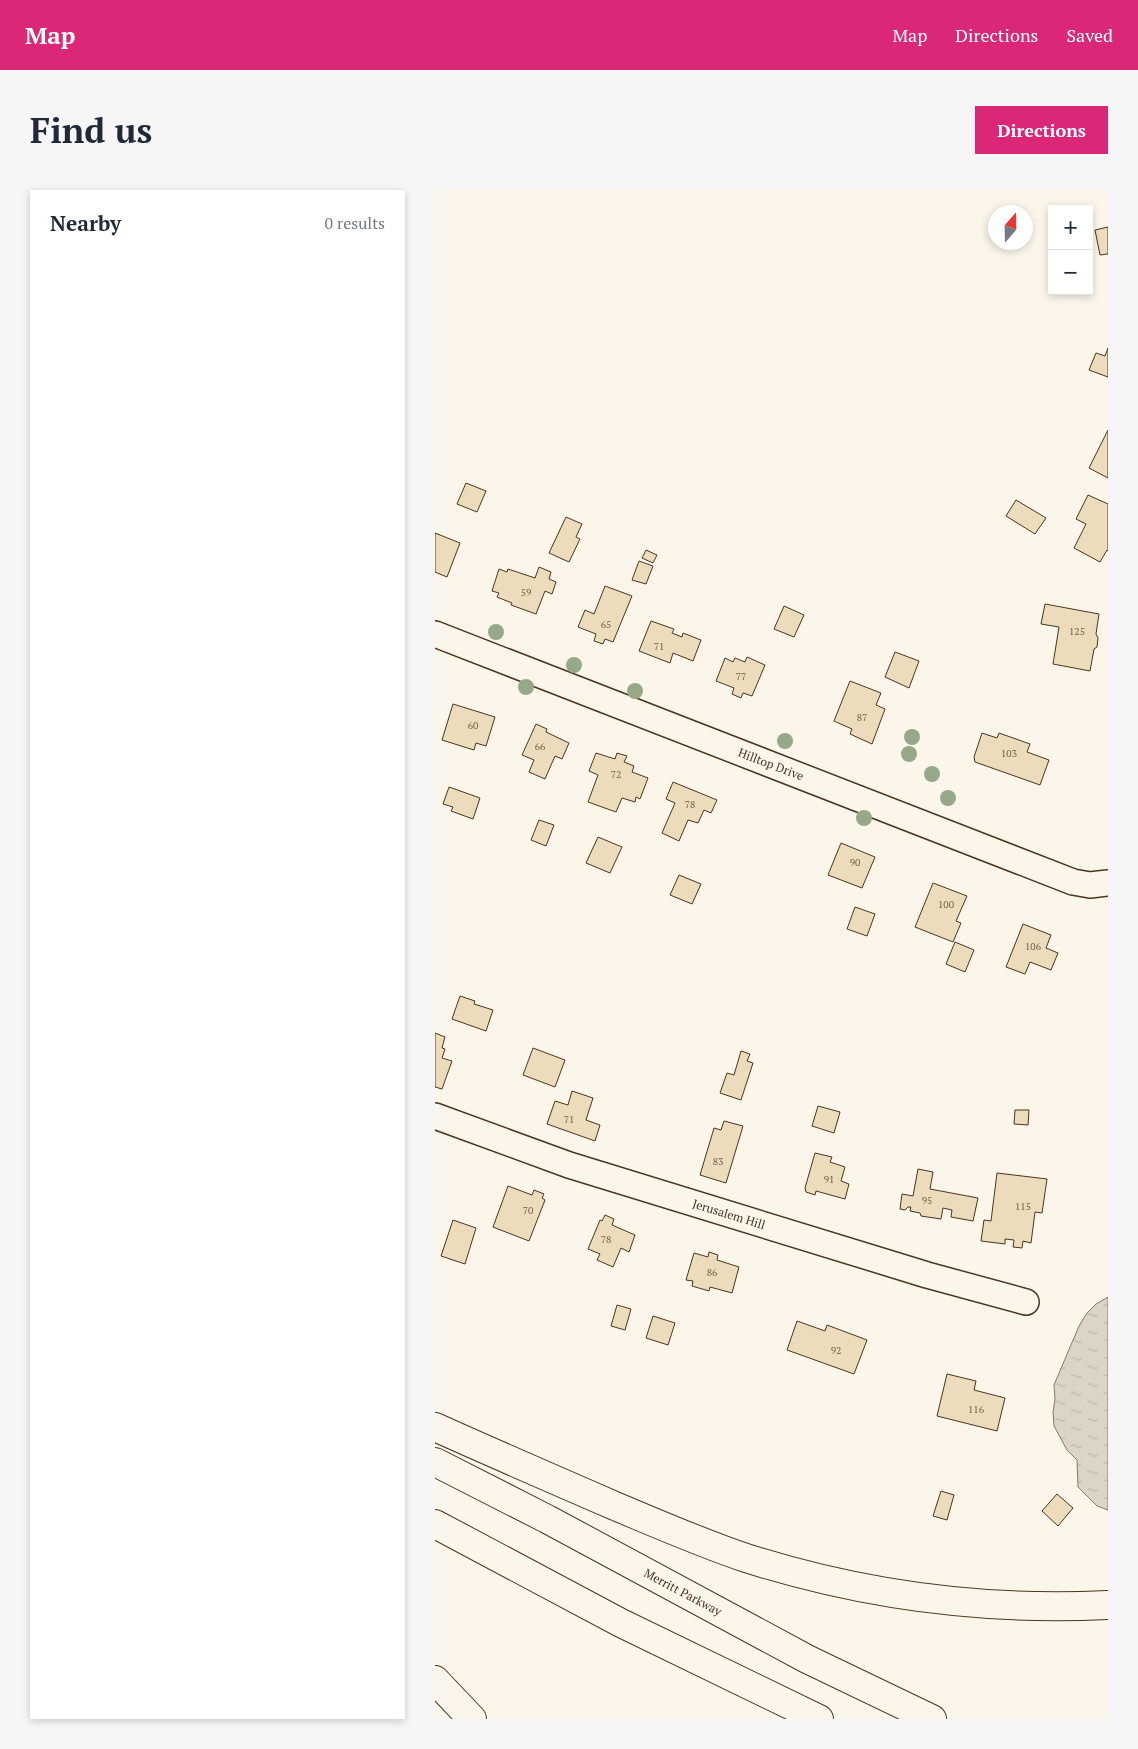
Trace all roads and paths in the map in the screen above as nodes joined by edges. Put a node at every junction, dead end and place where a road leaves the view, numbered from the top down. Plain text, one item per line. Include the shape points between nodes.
1 (435, 634) edge
2 (1108, 882) edge
3 (435, 1116) edge
4 (1027, 1302) dead end
5 (435, 1427) edge
6 (435, 1462) edge
7 (435, 1524) edge
8 (1108, 1605) edge
9 (435, 1680) edge
10 (472, 1719) edge
11 (819, 1719) edge
12 (932, 1719) edge

1 - 2 street, Hilltop Drive via 1073,882 1090,885
3 - 4 street, Jerusalem Hill via 569,1165 927,1275
5 - 8 highway via 683,1535 745,1558 863,1589 979,1603
6 - 12 highway, Merritt Parkway via 807,1659
7 - 11 highway via 621,1623
9 - 10 highway

